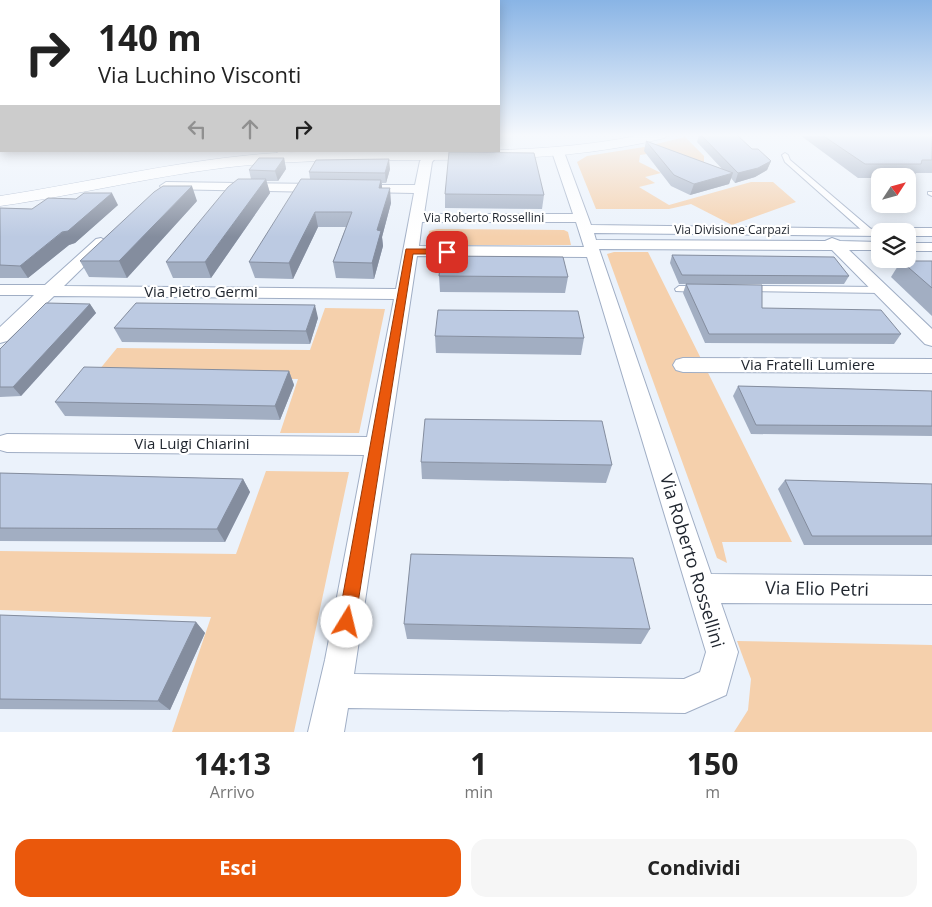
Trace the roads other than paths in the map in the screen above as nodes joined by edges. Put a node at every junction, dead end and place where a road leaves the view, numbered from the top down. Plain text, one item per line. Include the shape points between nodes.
1 (176, 169) edge
2 (425, 169) edge
3 (564, 169) edge
4 (797, 169) edge
5 (421, 189) junction
6 (155, 193) edge
7 (0, 201) edge
8 (416, 218) junction
9 (871, 230) edge
10 (821, 231) junction
11 (112, 232) edge
12 (871, 232) edge
13 (916, 232) edge
14 (932, 232) edge
15 (587, 236) junction
16 (836, 246) junction
17 (871, 246) edge
18 (916, 247) edge
19 (932, 247) edge
20 (410, 251) junction
21 (679, 289) dead end
22 (708, 289) edge
23 (737, 289) edge
24 (0, 290) edge
25 (881, 290) junction
26 (49, 291) junction
27 (402, 294) junction
28 (0, 336) edge
29 (932, 340) edge
30 (683, 364) dead end
31 (932, 366) edge
32 (7, 443) dead end
33 (377, 446) junction
34 (702, 588) junction
35 (932, 590) edge
36 (335, 691) junction
37 (326, 732) edge

1 - 7 main road
2 - 5 street
3 - 15 street, Via Roberto Rossellini
4 - 9 lane
5 - 6 street via 162,186
5 - 8 street
8 - 15 street, Via Roberto Rossellini
8 - 20 street
10 - 12 street, Via Divisione Carpazi
10 - 15 street, Via Divisione Carpazi
10 - 16 street
11 - 26 street
13 - 14 street
15 - 16 street, Via Divisione Carpazi
15 - 20 street
15 - 34 street, Via Roberto Rossellini
16 - 17 street, Via Divisione Carpazi
16 - 25 street
18 - 19 street
20 - 27 street
21 - 22 lane
23 - 25 lane
24 - 26 street, Via Pietro Germi
25 - 29 street
26 - 27 street, Via Pietro Germi
26 - 28 street
27 - 33 street
30 - 31 street, Via Fratelli Lumiere
32 - 33 street, Via Luigi Chiarini
33 - 36 street
34 - 35 street, Via Elio Petri
34 - 36 street, Via Roberto Rossellini via 722,652 714,683 685,696
36 - 37 street

